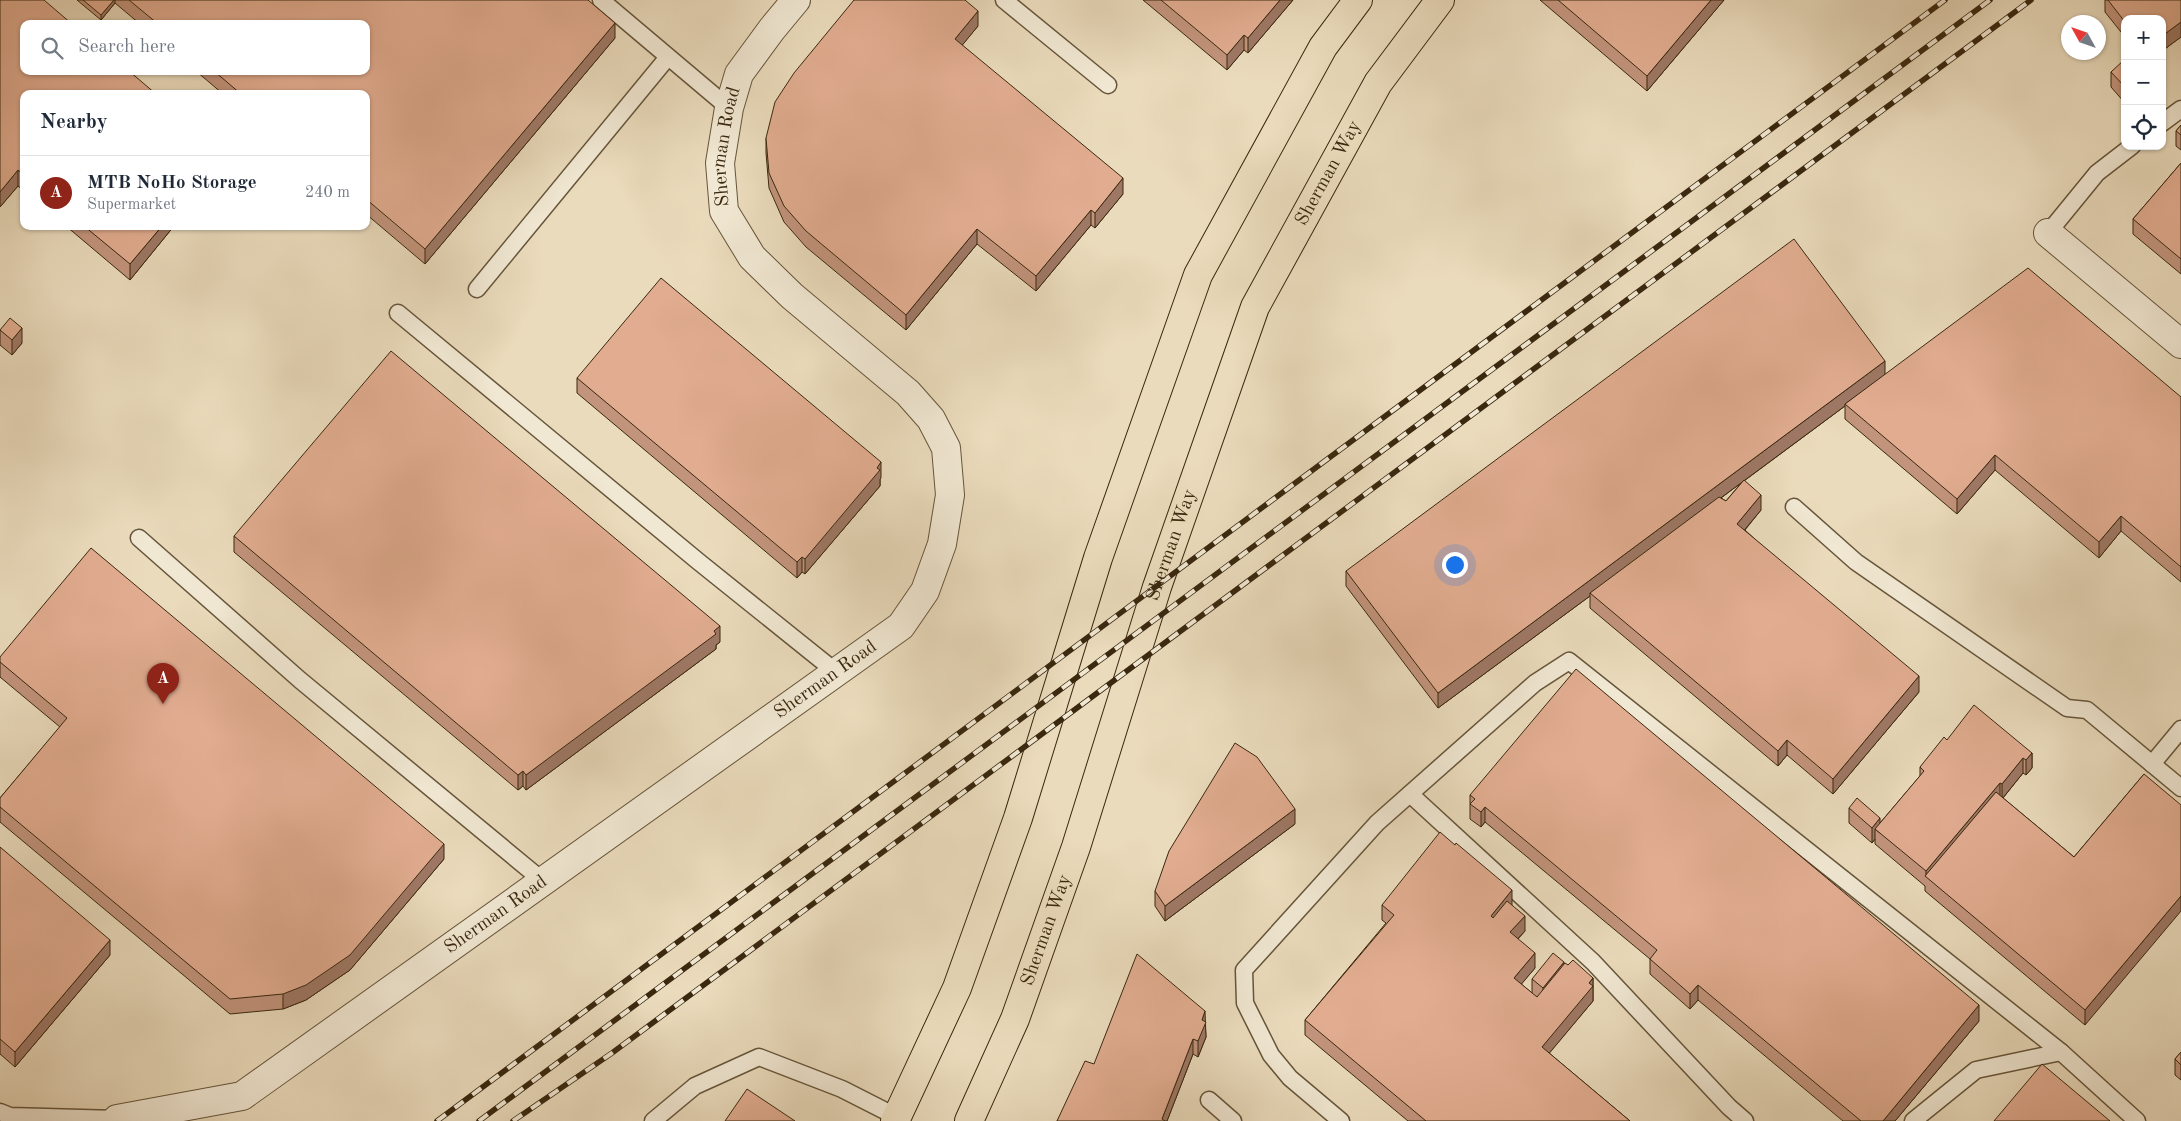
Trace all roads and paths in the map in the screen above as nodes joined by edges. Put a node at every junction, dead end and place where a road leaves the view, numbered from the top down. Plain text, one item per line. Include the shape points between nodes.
1 (601, 0) edge
2 (796, 0) edge
3 (1004, 0) edge
4 (1358, 0) edge
5 (1440, 0) edge
6 (668, 57) junction
7 (1108, 85) dead end
8 (729, 108) junction
9 (2181, 109) edge
10 (2166, 121) edge
11 (2127, 150) edge
12 (2048, 233) joint
13 (477, 289) dead end
14 (398, 313) dead end
15 (2181, 344) edge
16 (1794, 507) dead end
17 (140, 538) dead end
18 (836, 672) junction
19 (2181, 730) edge
20 (2152, 764) junction
21 (2181, 788) edge
22 (1410, 794) junction
23 (543, 881) junction
24 (2061, 1052) junction
25 (1209, 1100) dead end
26 (0, 1112) edge
27 (117, 1119) joint
28 (896, 1119) edge
29 (653, 1121) edge
30 (969, 1121) edge
31 (1234, 1121) edge
32 (1340, 1121) edge
33 (1745, 1121) edge
34 (1913, 1121) edge
35 (2136, 1121) edge

1 - 6 lane
2 - 8 street, Sherman Road via 739,74
3 - 7 lane
4 - 28 main road via 1323,46 1198,275 1098,558 1018,818 957,988
5 - 30 main road, Sherman Way via 1378,83 1255,307 1157,587 1076,847 1014,1019
6 - 8 lane
6 - 13 lane
8 - 18 street, Sherman Road via 720,163 724,211 752,257 792,296 908,394 931,419 946,448 950,496 942,544 925,591 901,626
9 - 10 lane
11 - 12 lane via 2098,173
12 - 15 street
14 - 18 lane
16 - 20 lane via 1856,562 2067,708 2087,710
17 - 23 lane via 300,680
18 - 23 street, Sherman Road
19 - 20 lane
20 - 21 lane
22 - 24 lane via 1535,683 1569,661
22 - 32 lane via 1377,823 1244,970 1245,1003 1271,1055 1290,1078
22 - 33 lane via 1593,962
23 - 27 street, Sherman Road via 242,1096
24 - 34 lane via 1976,1070
24 - 35 lane
25 - 31 lane
26 - 27 lane via 10,1116
28 - 29 lane via 842,1089 760,1057 695,1086

